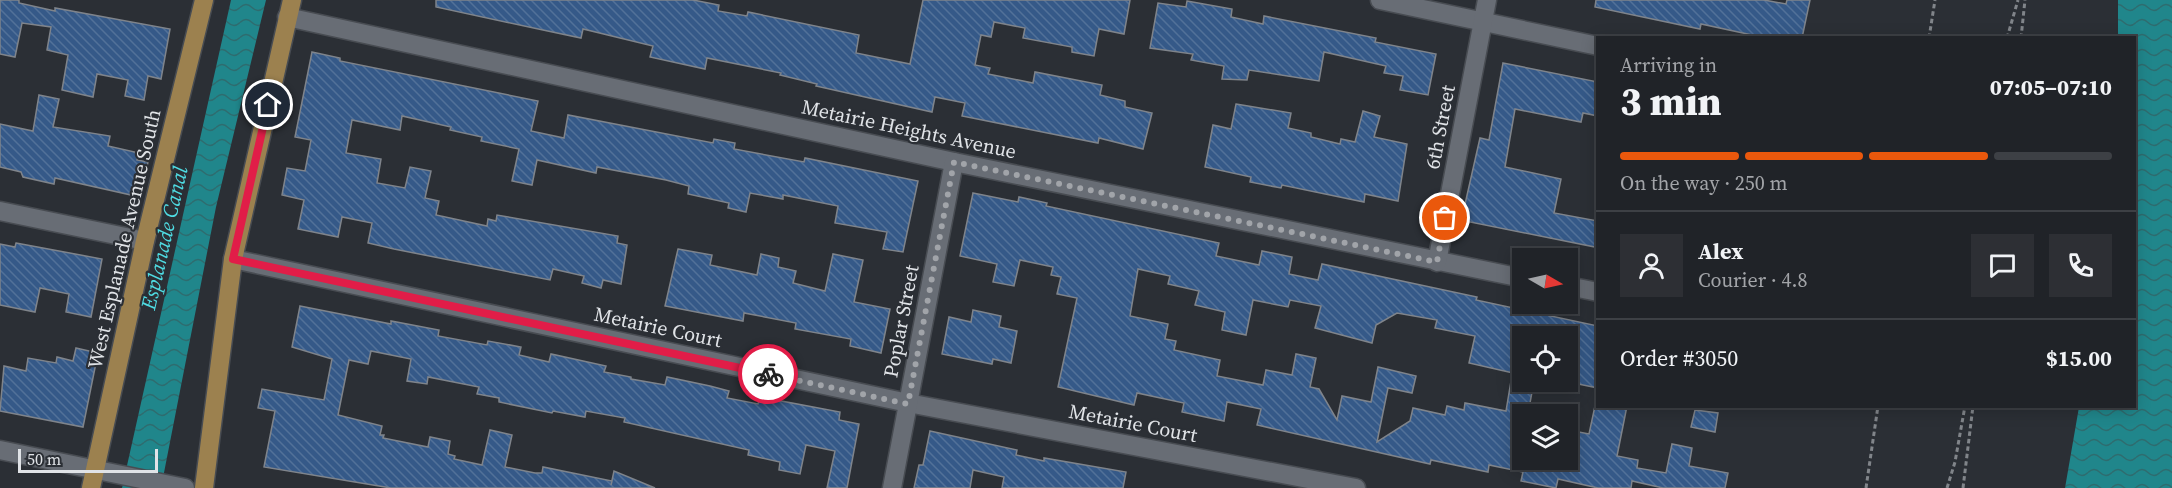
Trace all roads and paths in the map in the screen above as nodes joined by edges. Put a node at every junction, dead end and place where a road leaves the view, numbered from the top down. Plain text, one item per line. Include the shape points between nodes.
1 (204, 0) edge
2 (1380, 0) edge
3 (1487, 0) edge
4 (1935, 0) edge
5 (2018, 0) edge
6 (2025, 0) edge
7 (290, 9) edge
8 (1483, 21) junction
9 (1929, 36) edge
10 (2008, 36) edge
11 (2021, 36) edge
12 (1596, 46) edge
13 (954, 162) junction
14 (0, 211) edge
15 (145, 241) junction
16 (233, 259) junction
17 (1437, 262) junction
18 (1512, 276) edge
19 (1578, 288) edge
20 (1596, 292) edge
21 (908, 404) junction
22 (1878, 408) edge
23 (1965, 408) edge
24 (1973, 408) edge
25 (0, 450) edge
26 (102, 471) junction
27 (91, 488) edge
28 (185, 488) edge
29 (204, 488) edge
30 (892, 488) edge
31 (1356, 488) edge
32 (1866, 488) edge
33 (1947, 488) edge
34 (1963, 488) edge

1 - 15 main road, West Esplanade Avenue South
2 - 8 street
3 - 8 street, 6th Street
4 - 9 path
5 - 10 path
6 - 11 path
7 - 13 street, Metairie Heights Avenue
7 - 16 main road
8 - 12 street
8 - 17 street, 6th Street
13 - 17 street, Metairie Heights Avenue
13 - 21 street, Poplar Street
14 - 15 street
15 - 26 main road, West Esplanade Avenue South
16 - 21 street, Metairie Court
16 - 29 main road
17 - 18 street, Metairie Heights Avenue
19 - 20 street
21 - 30 street, Poplar Street
21 - 31 street, Metairie Court
22 - 32 path
23 - 33 path
24 - 34 path
25 - 26 street
26 - 27 main road, West Esplanade Avenue South
26 - 28 street

